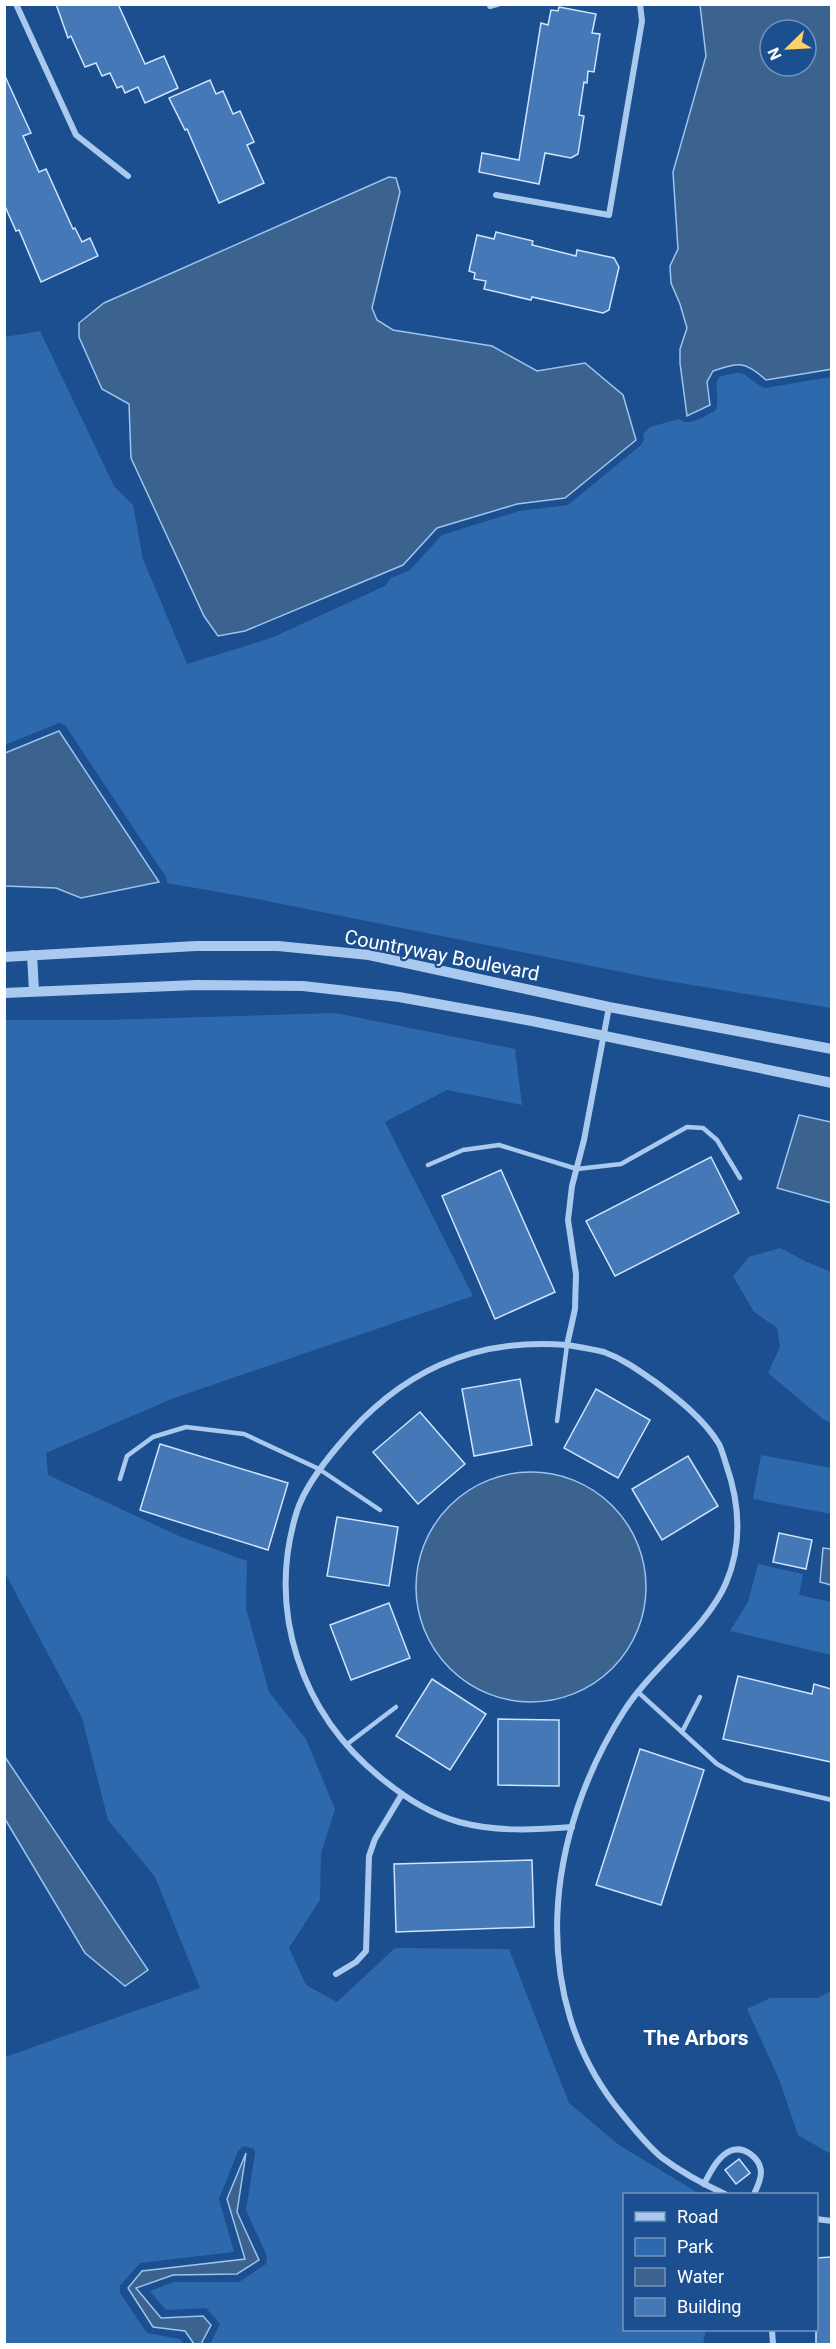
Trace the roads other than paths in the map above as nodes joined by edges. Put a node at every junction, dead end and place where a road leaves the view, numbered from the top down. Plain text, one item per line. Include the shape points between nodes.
1 (16, 4) edge
2 (640, 4) edge
3 (128, 176) dead end
4 (496, 195) dead end
5 (32, 955) junction
6 (4, 957) edge
7 (34, 991) junction
8 (4, 993) edge
9 (609, 1007) junction
10 (604, 1036) junction
11 (831, 1049) edge
12 (831, 1083) edge
13 (428, 1165) dead end
14 (577, 1169) junction
15 (740, 1178) dead end
16 (567, 1345) junction
17 (557, 1421) dead end
18 (319, 1469) junction
19 (120, 1479) dead end
20 (380, 1510) dead end
21 (638, 1692) junction
22 (700, 1697) dead end
23 (396, 1707) dead end
24 (682, 1732) junction
25 (346, 1745) junction
26 (402, 1794) junction
27 (831, 1800) edge
28 (572, 1827) junction
29 (336, 1974) dead end
30 (704, 2184) junction
31 (723, 2193) edge
32 (754, 2193) edge

1 - 3 street via 76,135
2 - 4 street via 642,21 609,215
5 - 6 street, Countryway Boulevard
5 - 7 street
5 - 9 street, Countryway Boulevard via 278,946 369,955
7 - 8 street
7 - 10 street via 303,986 399,997
9 - 10 street
9 - 11 street, Countryway Boulevard
10 - 12 street
10 - 14 street
13 - 14 lane via 464,1150 499,1145
14 - 15 lane via 621,1164 687,1127 703,1128 717,1140
14 - 16 street via 568,1220 576,1274
16 - 17 lane
16 - 18 street via 538,1342 498,1347 458,1357 421,1374 380,1401
16 - 21 street via 628,1362 686,1404 719,1444 739,1514 735,1558 725,1585 703,1618
18 - 19 lane via 244,1434 186,1427 153,1437 127,1456
18 - 20 lane
18 - 25 street via 297,1509 287,1557 286,1596 294,1648 306,1684
21 - 24 lane
21 - 28 street via 603,1748 584,1788
22 - 24 lane
23 - 25 lane
24 - 27 lane via 717,1764 745,1780
25 - 26 street via 359,1761
26 - 28 street via 419,1806 458,1822 499,1829
26 - 29 street via 369,1856 366,1951
28 - 30 street via 557,1926 560,1980 571,2025 588,2065 639,2135 661,2156
30 - 31 street
30 - 32 street via 721,2158 739,2150 753,2155 761,2171

